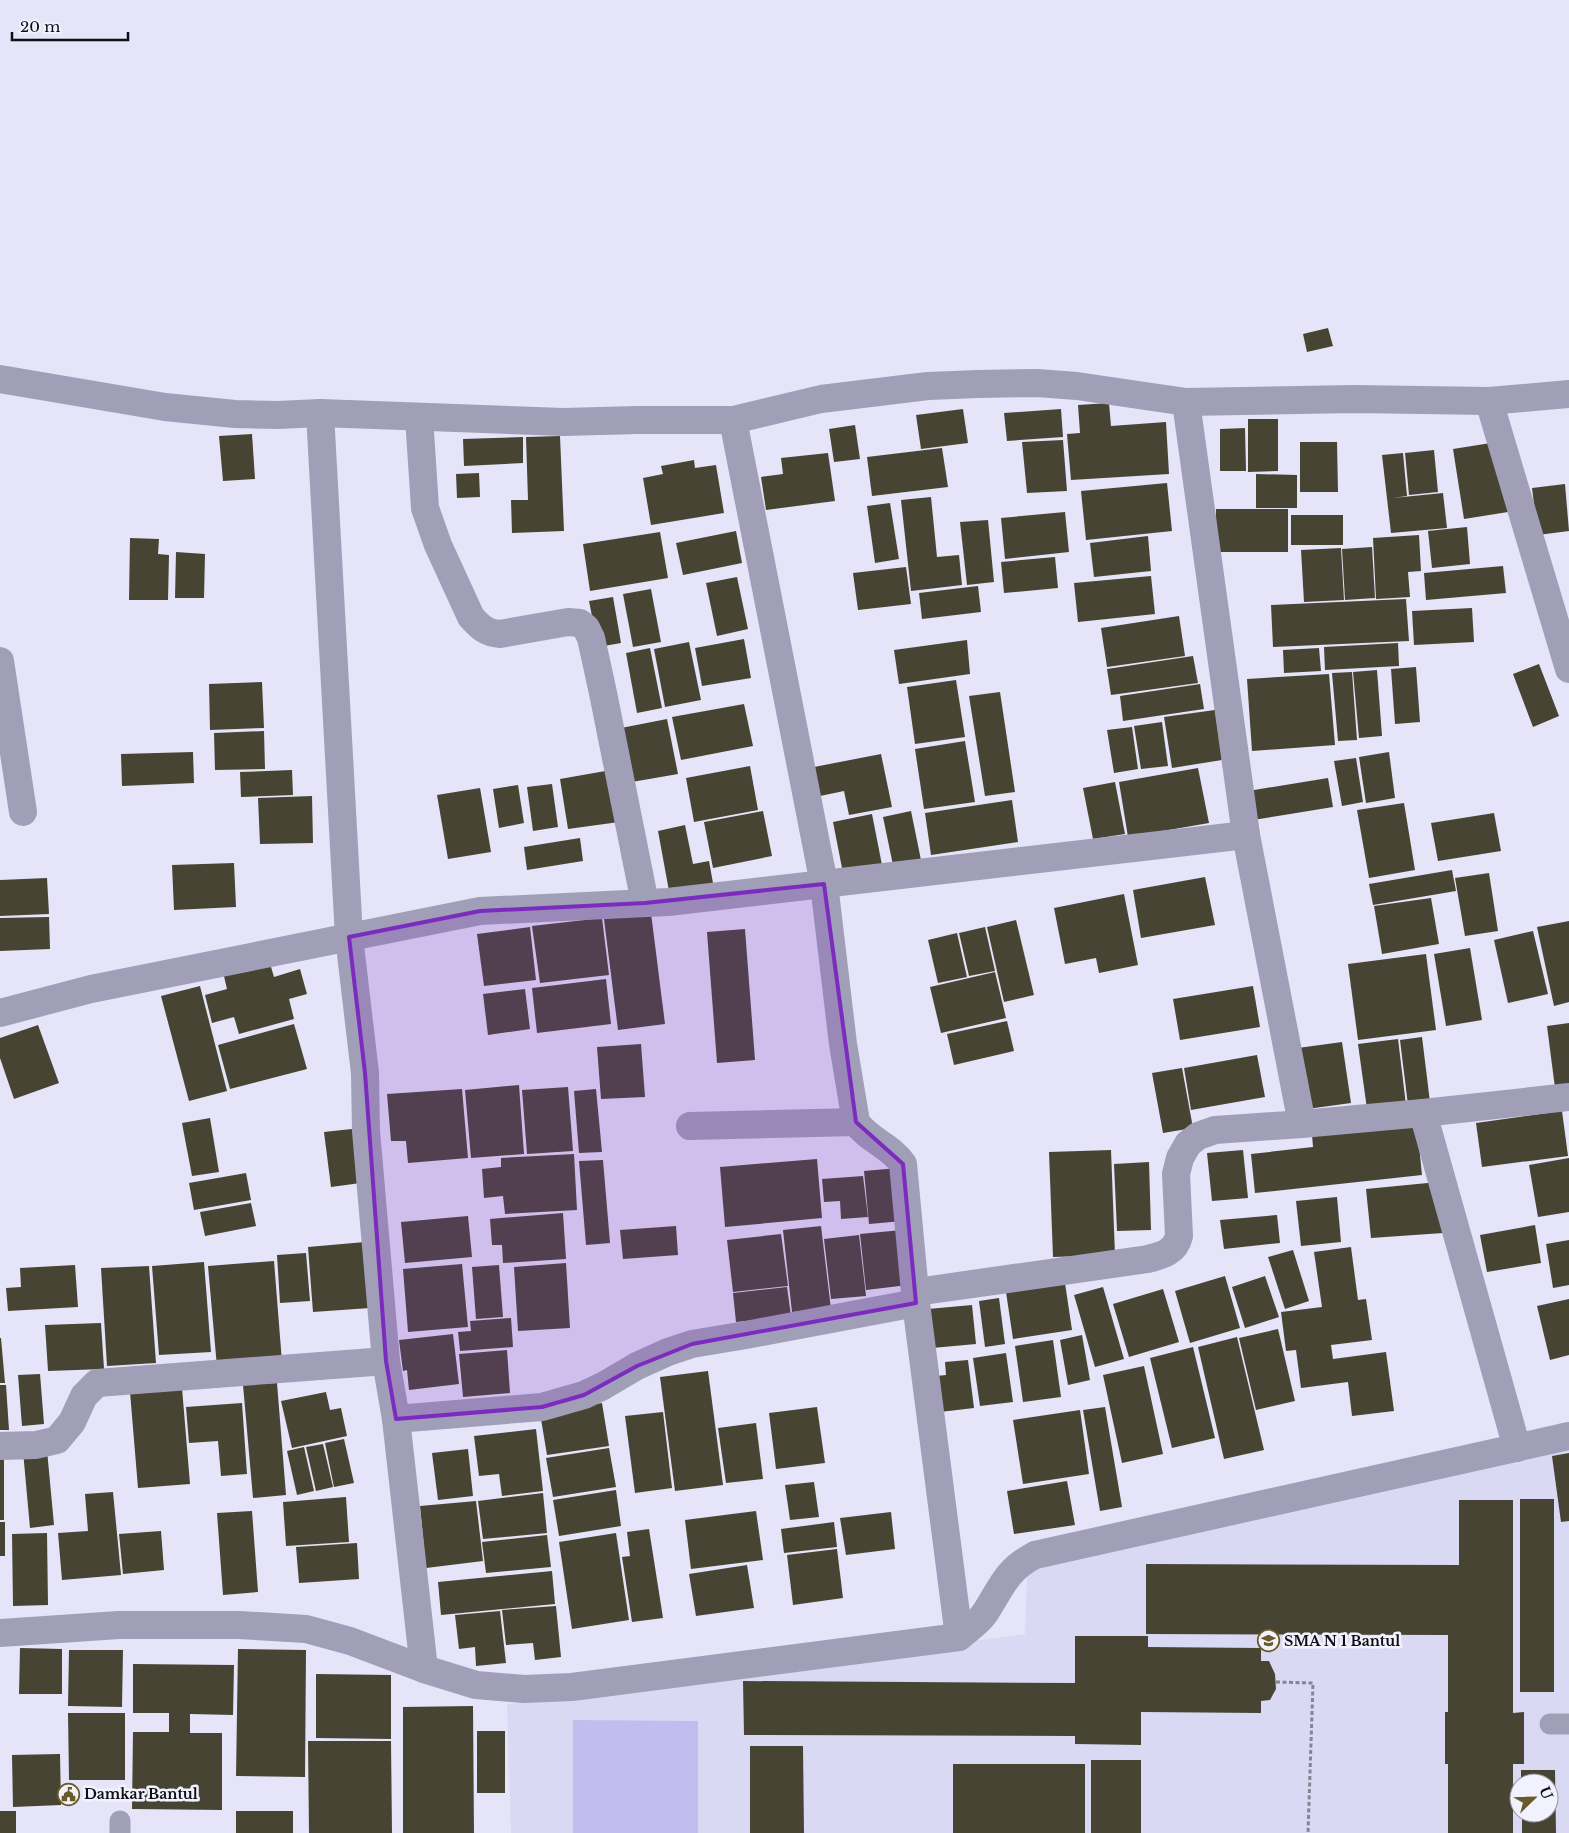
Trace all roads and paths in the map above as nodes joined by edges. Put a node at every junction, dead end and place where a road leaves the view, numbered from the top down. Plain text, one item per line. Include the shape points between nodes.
1 (0, 379) edge
2 (1569, 394) edge
3 (1489, 401) junction
4 (1186, 402) junction
5 (320, 413) junction
6 (419, 417) junction
7 (733, 420) junction
8 (1569, 669) edge
9 (1, 675) edge
10 (23, 812) dead end
11 (1246, 835) junction
12 (824, 884) junction
13 (645, 903) junction
14 (349, 937) junction
15 (0, 1013) edge
16 (1569, 1097) edge
17 (1423, 1113) junction
18 (856, 1122) junction
19 (1302, 1124) junction
20 (690, 1126) dead end
21 (916, 1298) junction
22 (386, 1361) junction
23 (396, 1419) junction
24 (1569, 1436) edge
25 (0, 1446) edge
26 (1517, 1448) junction
27 (0, 1633) edge
28 (959, 1637) junction
29 (424, 1669) junction
30 (1276, 1682) dead end
31 (1308, 1833) edge

1 - 5 street via 198,411 278,416
2 - 3 street
3 - 4 street
3 - 8 street
4 - 7 street via 1077,386 978,384 928,386 821,399
4 - 11 street
5 - 6 street
5 - 14 street
6 - 7 street via 563,422
6 - 13 street via 425,508 430,526 472,616 481,628 491,634 500,634 568,622 580,623 591,638
7 - 12 street
9 - 10 street
11 - 12 street
11 - 19 street
12 - 13 street
12 - 18 street
13 - 14 street via 480,911
14 - 15 street via 91,989
14 - 22 street via 365,1073 366,1131
16 - 17 street
17 - 19 street
17 - 26 street
18 - 20 street
18 - 21 street via 861,1130 897,1155 903,1164
19 - 21 street via 1216,1130 1198,1136 1188,1144 1176,1174 1179,1236 1169,1252 1148,1259
21 - 23 street via 692,1344 637,1366 584,1395 542,1407
21 - 28 street
22 - 23 street
22 - 25 street via 97,1382 84,1396 72,1422 57,1440 36,1445
23 - 29 street
24 - 26 street
26 - 28 street via 1035,1556 1020,1563 1004,1580 984,1615
27 - 29 street via 119,1625 239,1625 306,1629 350,1641
28 - 29 street via 572,1687 524,1689 476,1685
30 - 31 path via 1313,1683

